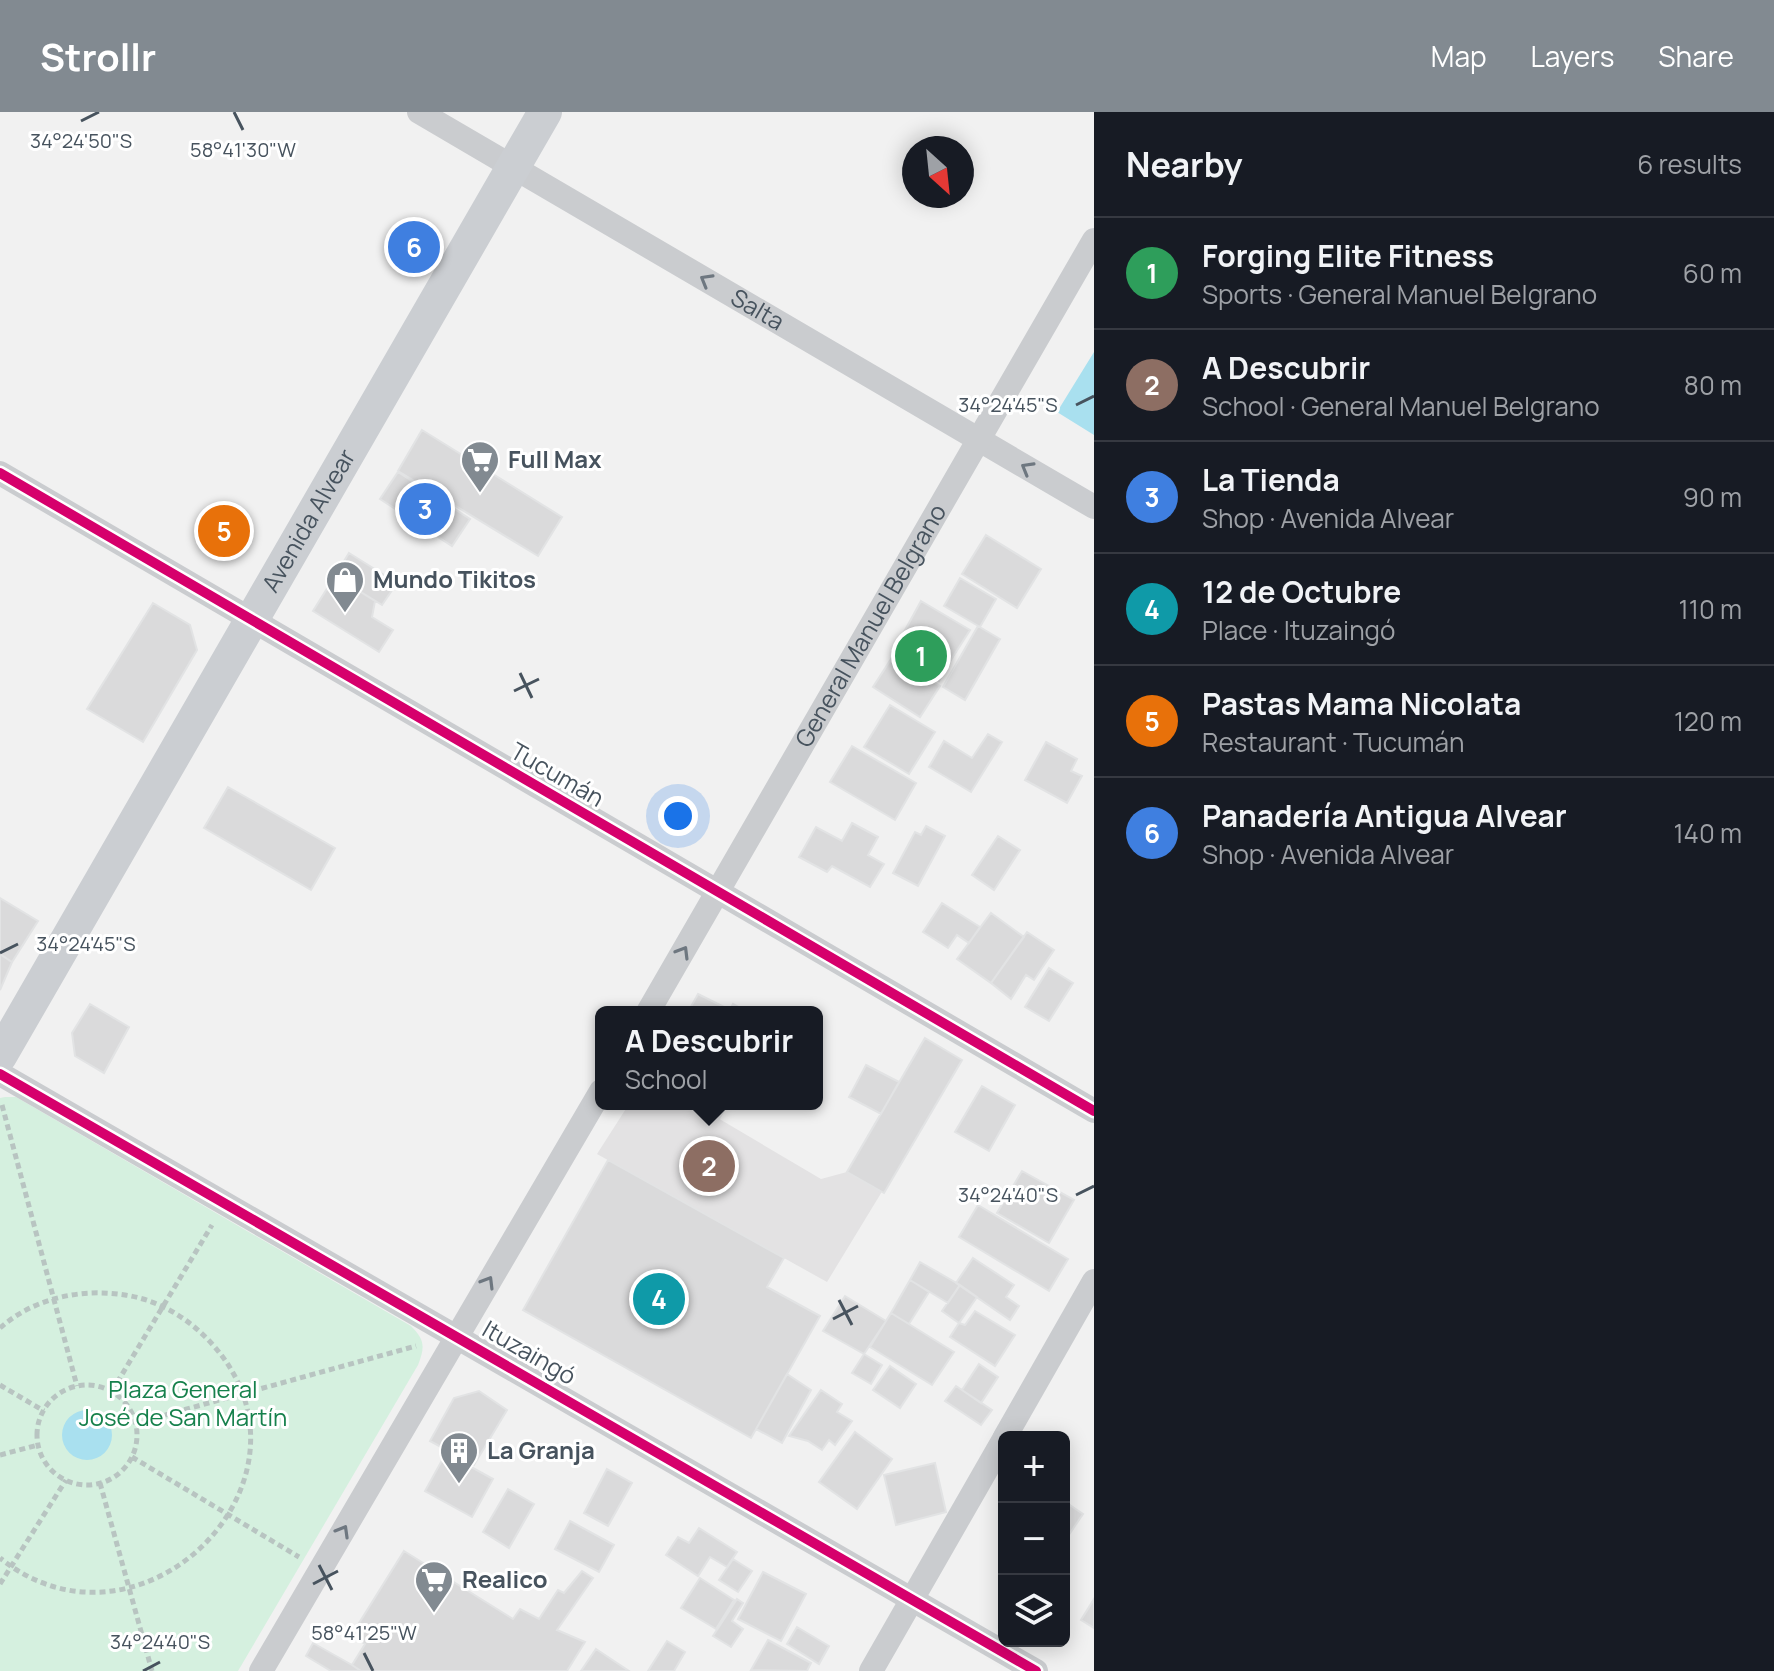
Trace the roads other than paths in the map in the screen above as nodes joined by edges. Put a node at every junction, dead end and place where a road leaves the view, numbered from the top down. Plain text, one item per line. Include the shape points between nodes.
1 (419, 112) edge
2 (545, 112) edge
3 (513, 167) junction
4 (1094, 240) edge
5 (979, 440) junction
6 (0, 473) edge
7 (1094, 507) edge
8 (250, 620) junction
9 (718, 892) junction
10 (652, 1006) edge
11 (0, 1056) edge
12 (0, 1074) edge
13 (595, 1101) edge
14 (1094, 1111) edge
15 (1094, 1281) edge
16 (457, 1335) junction
17 (1008, 1431) edge
18 (998, 1449) edge
19 (913, 1598) junction
20 (261, 1671) edge
21 (871, 1671) edge
22 (1036, 1671) edge

1 - 3 street, Salta
2 - 3 street, Avenida Alvear
5 -> 3 street, Salta
3 - 8 street, Avenida Alvear
4 - 5 street, General Manuel Belgrano
7 -> 5 street, Salta
5 - 9 street, General Manuel Belgrano
6 - 8 street, Tucumán
8 - 9 street, Tucumán
8 - 11 street, Avenida Alvear
10 -> 9 street, General Manuel Belgrano
9 - 14 street, Tucumán
12 - 16 street, Ituzaingó
16 -> 13 street
15 - 17 street
16 - 19 street, Ituzaingó
20 -> 16 street
18 - 19 street
19 - 21 street
19 - 22 street, Ituzaingó

